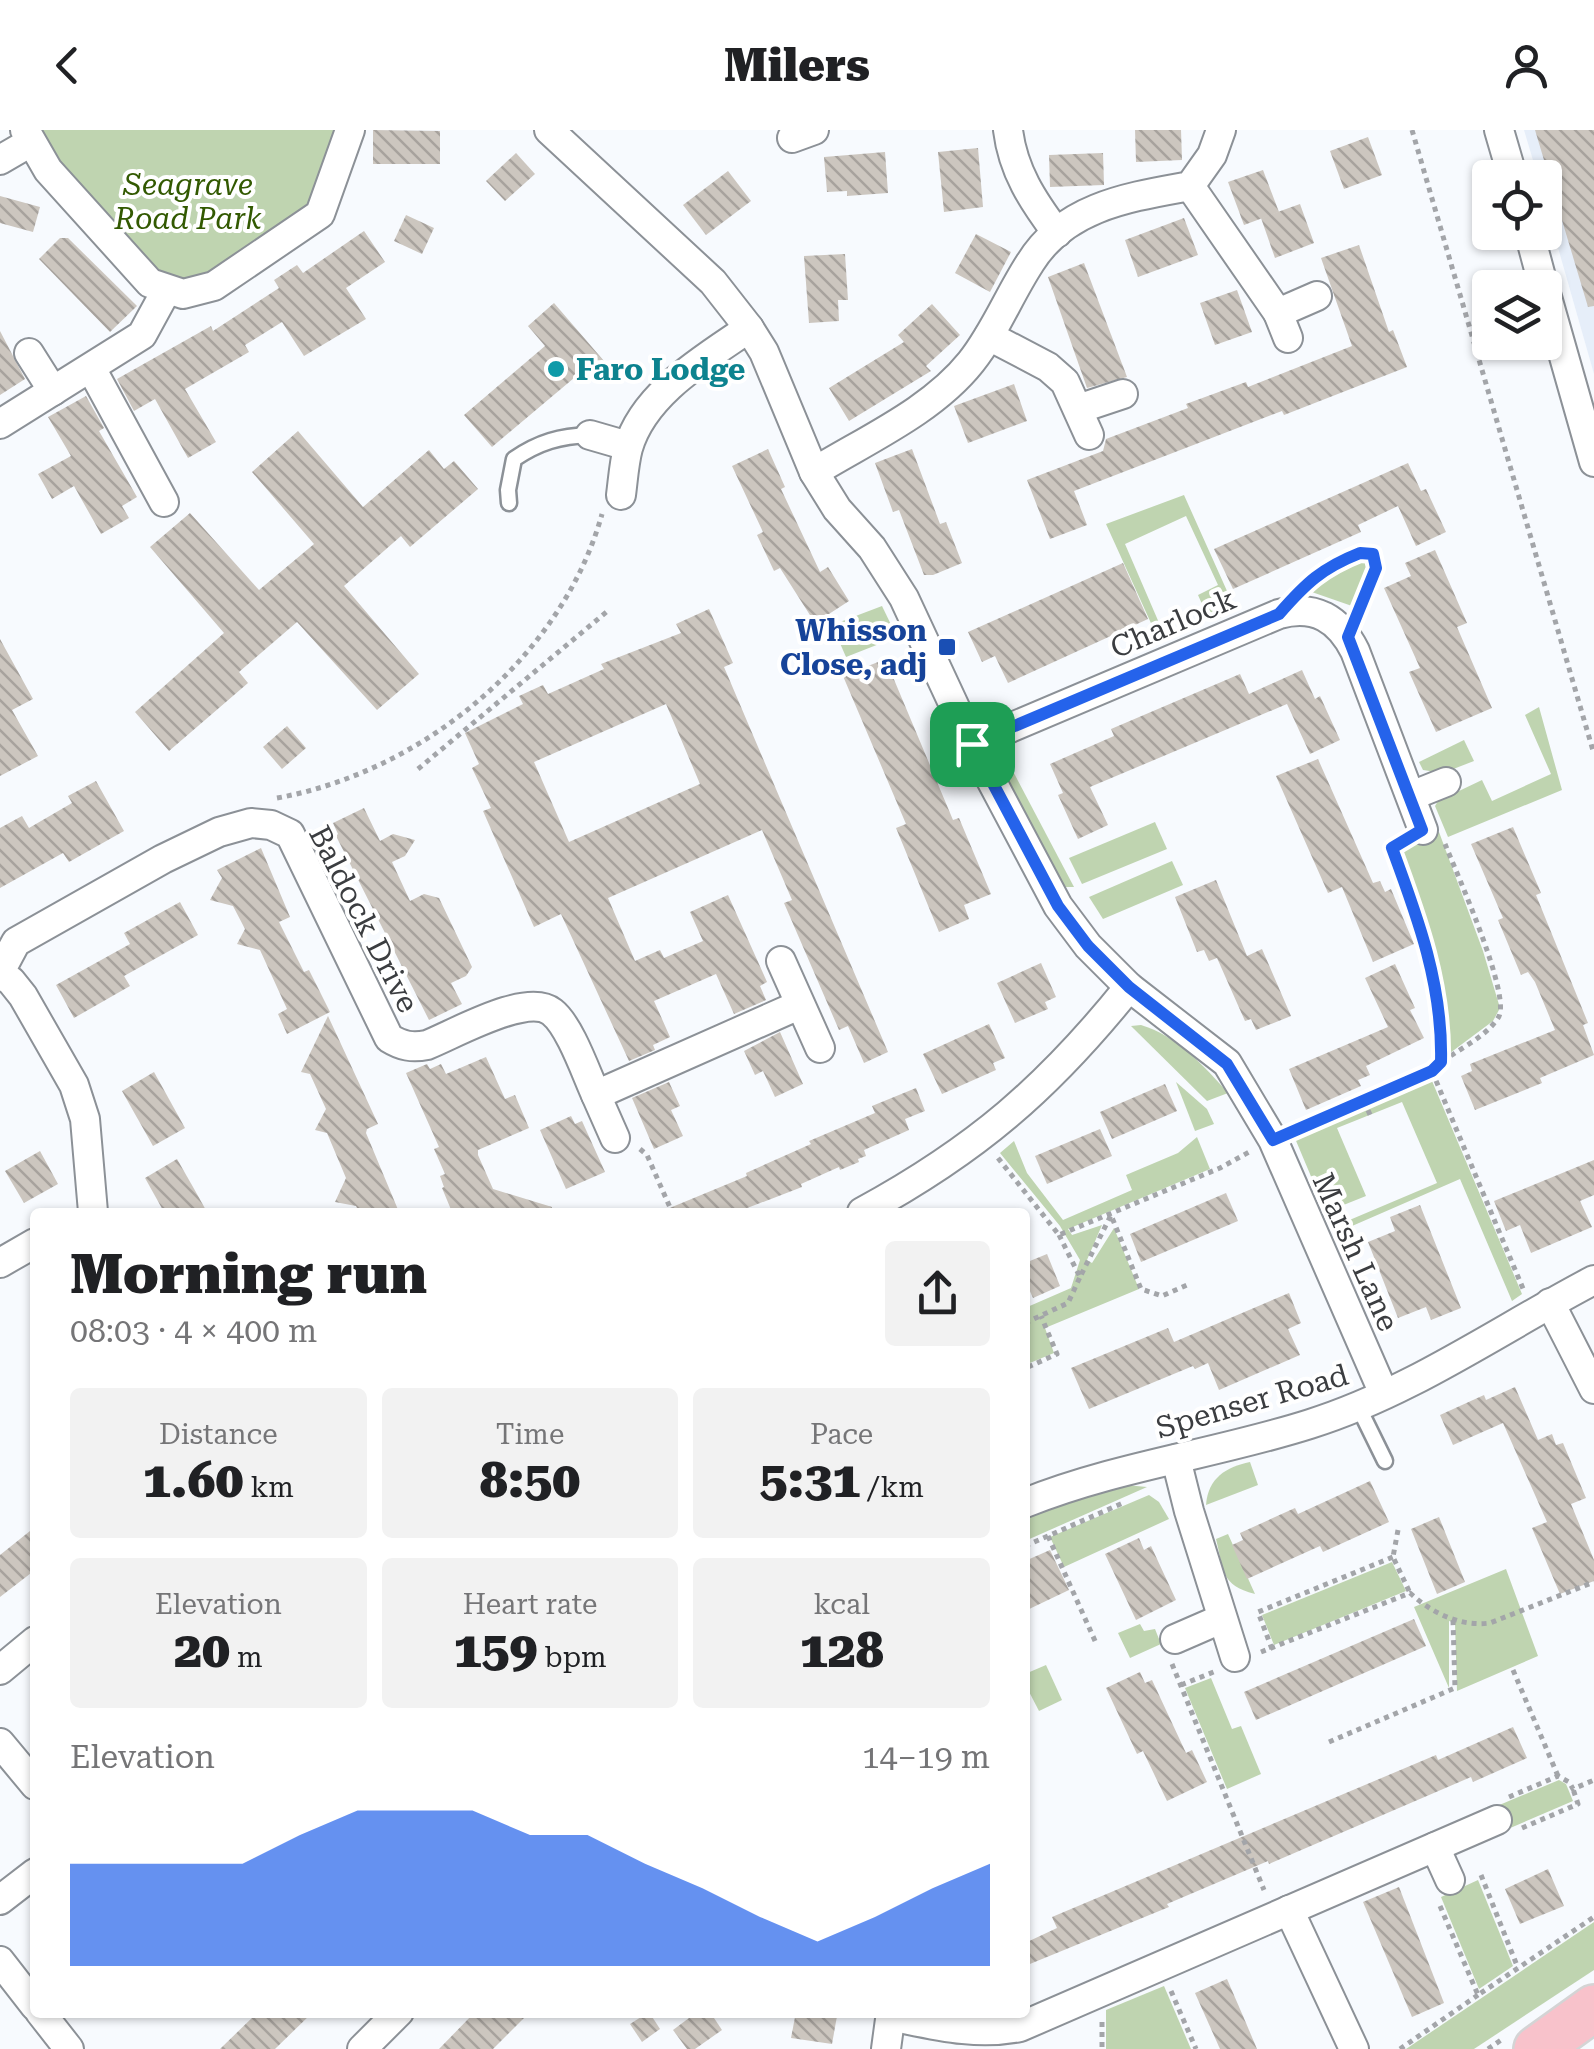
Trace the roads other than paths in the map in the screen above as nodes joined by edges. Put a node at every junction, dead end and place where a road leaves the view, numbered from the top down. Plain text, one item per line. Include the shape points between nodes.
1 (350, 130) edge
2 (548, 130) edge
3 (1008, 130) edge
4 (1221, 130) edge
5 (1499, 130) edge
6 (28, 136) edge
7 (0, 160) edge
8 (1508, 160) edge
9 (1190, 186) junction
10 (1057, 233) junction
11 (166, 291) junction
12 (1318, 296) dead end
13 (749, 328) junction
14 (989, 336) junction
15 (1562, 349) edge
16 (29, 353) dead end
17 (91, 368) junction
18 (53, 392) junction
19 (1123, 394) dead end
20 (0, 424) edge
21 (590, 435) joint
22 (628, 446) junction
23 (1594, 462) edge
24 (814, 472) junction
25 (620, 495) road end
26 (164, 502) dead end
27 (510, 503) dead end
28 (972, 744) junction
29 (1446, 782) dead end
30 (1411, 796) junction
31 (1422, 830) road end
32 (781, 961) dead end
33 (0, 973) edge
34 (1129, 987) junction
35 (800, 1005) junction
36 (820, 1048) dead end
37 (596, 1095) junction
38 (615, 1138) dead end
39 (92, 1208) edge
40 (868, 1208) edge
41 (30, 1246) edge
42 (0, 1262) edge
43 (1594, 1280) edge
44 (1541, 1308) junction
45 (1594, 1389) edge
46 (1384, 1394) junction
47 (1358, 1406) junction
48 (1176, 1458) junction
49 (1385, 1462) dead end
50 (1030, 1502) edge
51 (1222, 1619) junction
52 (30, 1645) edge
53 (1173, 1650) road end
54 (1235, 1657) road end
55 (0, 1670) edge
56 (0, 1742) edge
57 (30, 1778) edge
58 (1497, 1820) road end
59 (1435, 1847) junction
60 (30, 1877) edge
61 (1450, 1880) road end
62 (0, 1900) edge
63 (1282, 1913) junction
64 (0, 1961) edge
65 (30, 2000) edge
66 (1594, 2008) edge
67 (45, 2018) edge
68 (393, 2018) edge
69 (890, 2018) edge
70 (908, 2018) edge
71 (69, 2049) edge
72 (362, 2049) edge
73 (886, 2049) edge
74 (1354, 2049) edge
75 (1537, 2049) edge

1 - 11 street via 310,223 214,286
2 - 13 street, Marsh Lane via 713,282
3 - 10 street via 1028,194
4 - 9 street
5 - 8 street
6 - 7 street
6 - 11 street via 80,208 150,283
9 - 10 street via 1121,198
9 - 12 street via 1283,325
10 - 14 street via 1032,259
11 - 17 street via 142,335
13 - 22 street via 653,404
13 - 24 street, Marsh Lane
14 - 19 street via 1066,382 1083,422
14 - 24 street via 947,386
15 - 23 street
16 - 18 street
17 - 18 street
17 - 26 street
18 - 20 street
21 - 22 street
21 - 27 lane via 561,436 514,459
22 - 25 street
24 - 28 street, Marsh Lane via 904,598
28 - 30 street, Charlock via 1294,610 1322,614 1348,637
28 - 34 street, Marsh Lane via 1058,906
29 - 30 street
30 - 31 street
32 - 35 street
33 - 37 street, Baldock Drive via 16,942 163,859 219,832 251,822 270,825 290,834 389,1038 415,1048 518,1006 536,1005 560,1020
33 - 39 street via 23,996 74,1085 85,1118
34 - 40 street via 1033,1095 982,1138
34 - 46 street, Marsh Lane via 1227,1064 1273,1140
35 - 36 street
35 - 37 street
37 - 38 street, Baldock Drive
41 - 42 street
43 - 44 street, Spenser Road
44 - 45 street
44 - 46 street, Spenser Road
46 - 47 street, Spenser Road
47 - 48 street, Spenser Road
47 - 49 lane
48 - 50 street, Spenser Road
48 - 51 street
51 - 53 street
51 - 54 street
52 - 55 street
56 - 57 street
58 - 59 street
59 - 61 street
59 - 63 street
60 - 62 street
63 - 70 street via 1020,2026 965,2031
63 - 74 street
64 - 65 street
66 - 75 main road
67 - 71 street
68 - 72 street
69 - 73 street

